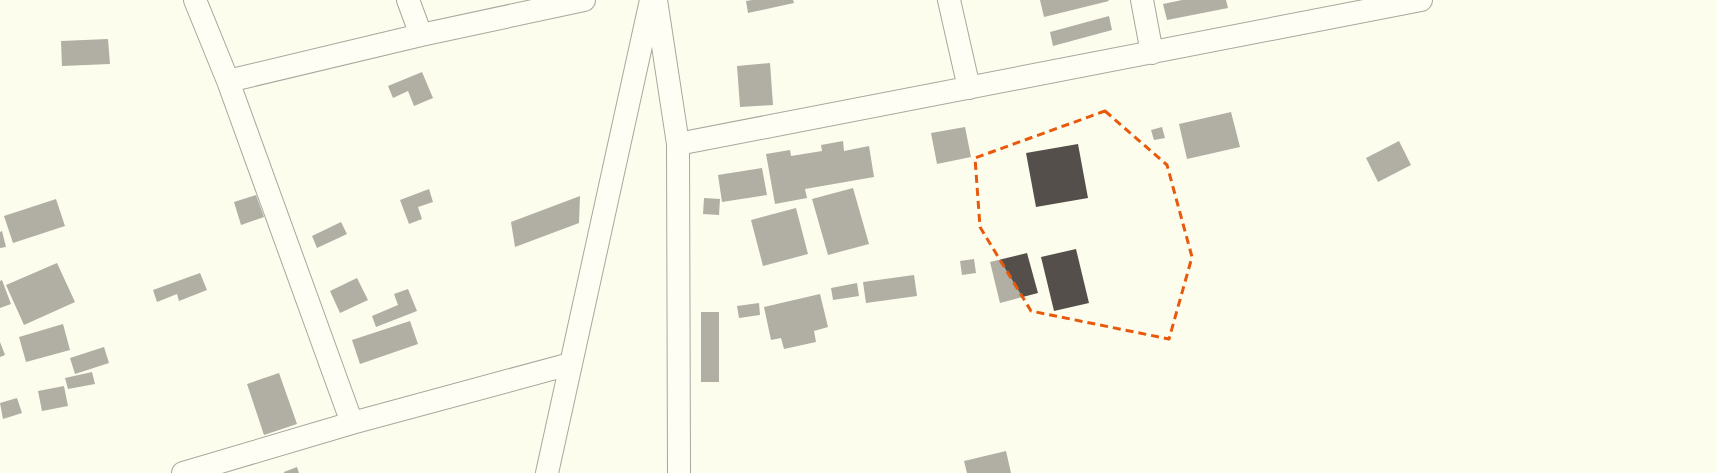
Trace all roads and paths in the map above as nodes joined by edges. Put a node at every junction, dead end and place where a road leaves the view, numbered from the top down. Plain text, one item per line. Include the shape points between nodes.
1 (195, 0) edge
2 (408, 0) edge
3 (584, 0) edge
4 (651, 0) edge
5 (656, 0) edge
6 (949, 0) edge
7 (1142, 0) edge
8 (1421, 0) edge
9 (1337, 8) edge
10 (421, 35) junction
11 (1152, 53) junction
12 (228, 81) junction
13 (969, 88) junction
14 (678, 144) junction
15 (570, 364) junction
16 (352, 423) junction
17 (183, 473) edge
18 (547, 473) edge
19 (679, 473) edge

1 - 12 street
2 - 10 street
3 - 10 street
4 - 15 street
5 - 14 street
6 - 13 street
7 - 11 street
8 - 9 street
9 - 11 street
10 - 12 street
11 - 13 street
12 - 16 street
13 - 14 street
14 - 19 street
15 - 16 street
15 - 18 street
16 - 17 street

